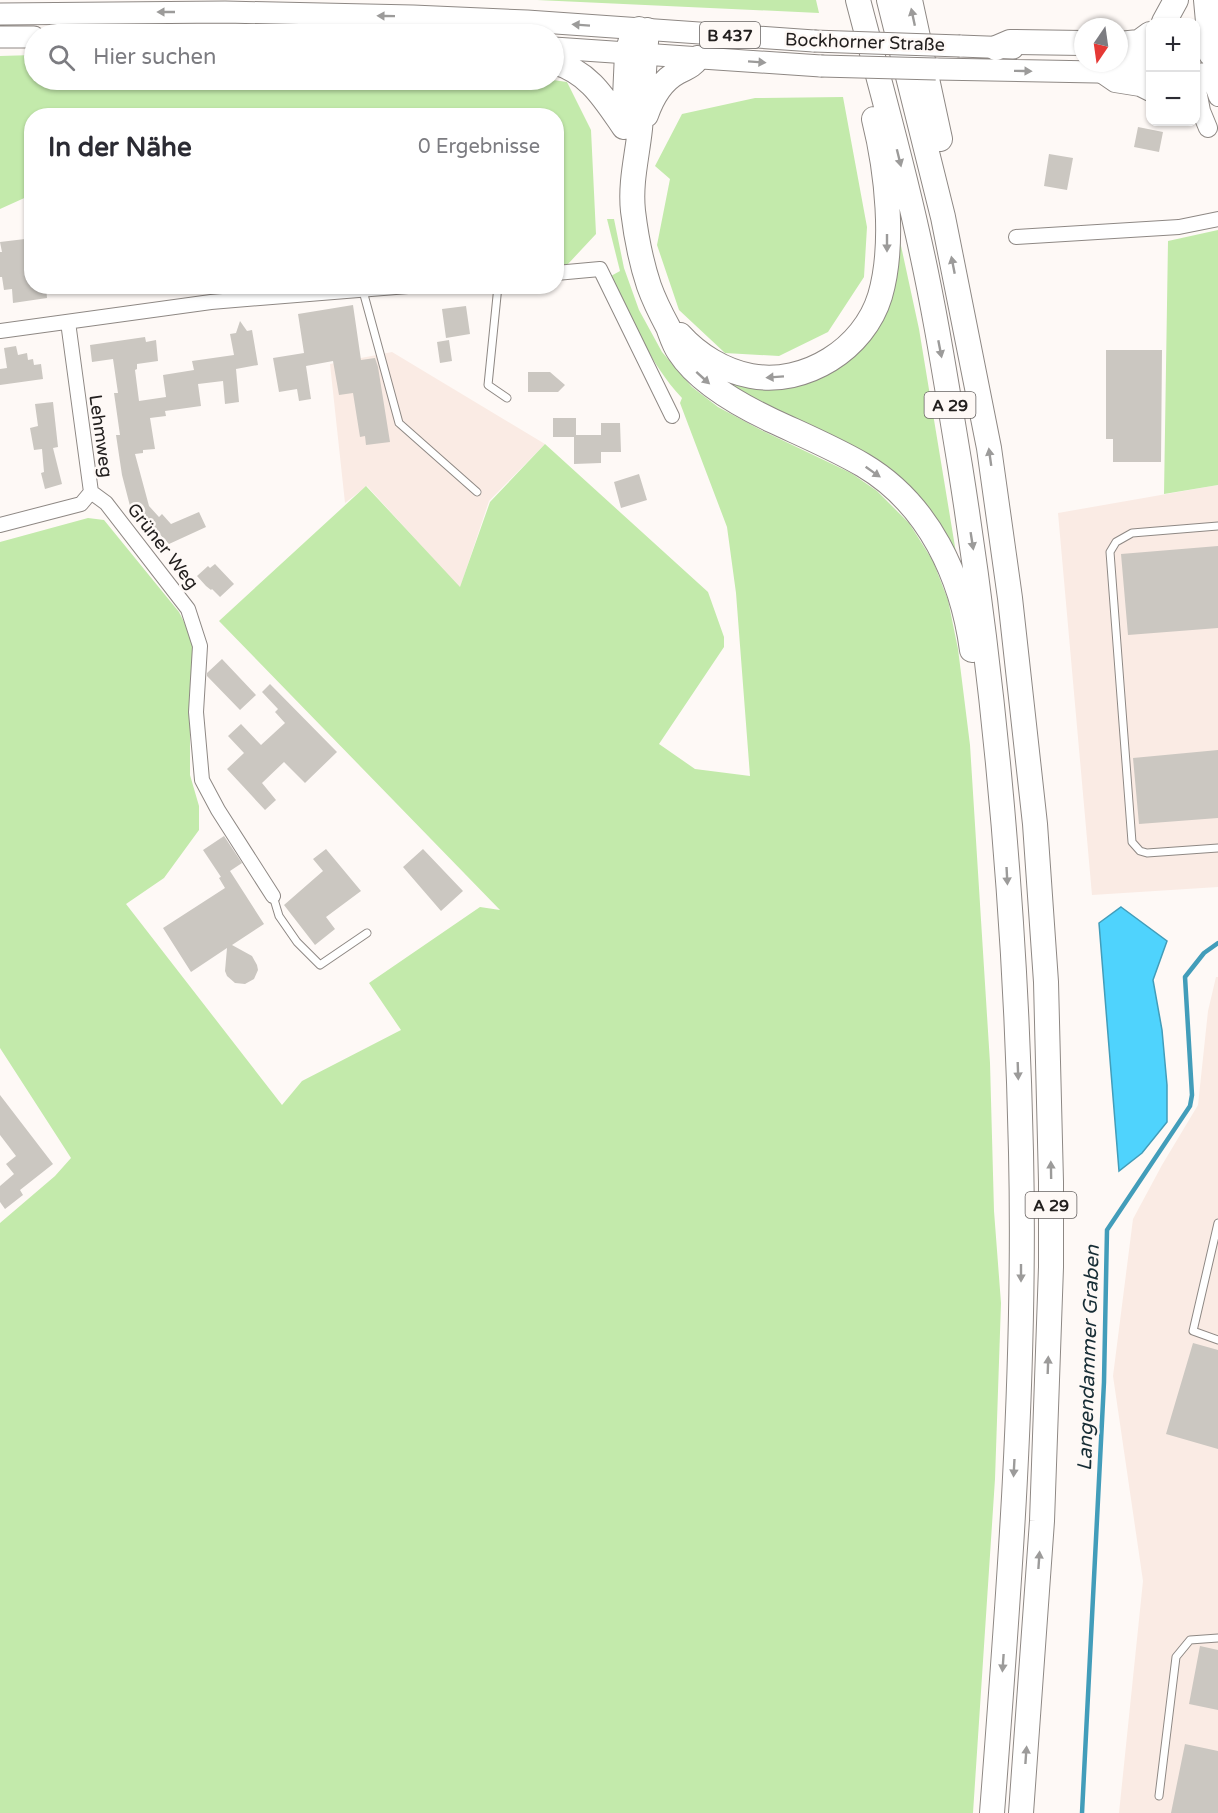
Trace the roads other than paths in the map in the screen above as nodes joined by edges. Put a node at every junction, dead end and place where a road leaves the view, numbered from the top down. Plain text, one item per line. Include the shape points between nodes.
1 (845, 0) edge
2 (858, 0) edge
3 (889, 0) edge
4 (909, 0) edge
5 (1176, 0) edge
6 (1191, 0) edge
7 (1207, 0) edge
8 (1218, 8) edge
9 (0, 14) edge
10 (1166, 18) edge
11 (1192, 18) edge
12 (643, 29) junction
13 (24, 37) edge
14 (1146, 37) edge
15 (0, 38) edge
16 (1128, 43) edge
17 (1074, 44) edge
18 (996, 48) junction
19 (564, 49) edge
20 (1074, 50) edge
21 (1128, 52) edge
22 (1146, 52) edge
23 (636, 53) junction
24 (698, 58) junction
25 (564, 65) edge
26 (1207, 67) edge
27 (1074, 72) edge
28 (1099, 72) joint
29 (1146, 73) edge
30 (1146, 90) edge
31 (1218, 97) edge
32 (1207, 128) edge
33 (632, 129) junction
34 (944, 217) junction
35 (1218, 219) edge
36 (1016, 237) dead end
37 (564, 272) edge
38 (322, 294) edge
39 (364, 294) edge
40 (497, 294) edge
41 (660, 312) junction
42 (68, 322) junction
43 (0, 331) edge
44 (507, 398) dead end
45 (672, 416) dead end
46 (91, 492) junction
47 (477, 492) dead end
48 (0, 525) edge
49 (1218, 526) edge
50 (1004, 818) junction
51 (1218, 848) edge
52 (273, 896) joint
53 (367, 933) dead end
54 (1218, 1222) edge
55 (1218, 1340) edge
56 (1218, 1638) edge
57 (1159, 1796) dead end
58 (992, 1813) edge
59 (1021, 1813) edge

1 -> 41 highway via 878,134 886,195 887,262 872,315 848,347 834,358 800,372 768,378 735,372 704,356
2 -> 50 highway, A 29 via 917,233 944,367 977,577
3 - 34 highway, A 29
34 -> 4 highway via 952,194
5 - 10 highway
6 - 11 highway
7 - 8 highway
7 - 26 highway
12 -> 9 main road, Bockhorner Straße / B 437 via 527,21 225,12
12 - 18 main road, Bockhorner Straße / B 437, bridge
12 - 23 highway
13 - 15 main road
14 - 16 highway
17 - 18 highway via 1010,42
18 - 20 main road, Bockhorner Straße / B 437
19 - 23 main road, Bockhorner Straße / B 437
21 - 22 main road
23 - 24 main road, Bockhorner Straße / B 437
23 - 33 highway
24 -> 27 main road, Bockhorner Straße / B 437, bridge via 821,66
24 - 33 highway via 660,86
25 - 33 highway via 594,86
26 - 31 street
26 - 32 street via 1200,111
28 - 29 main road, Bockhorner Straße / B 437
28 - 30 street via 1115,83
33 - 41 highway via 625,158 642,260
59 -> 34 highway, A 29 via 1042,1521 1051,1267 1046,982 1035,824 1010,598 989,448
35 - 36 street via 1179,227
37 - 45 street via 600,269
38 - 42 street via 211,302
39 - 47 lane via 399,423
40 - 44 lane via 488,385
41 -> 50 highway via 679,352 709,383 752,412 870,470 890,484 929,528 959,593 970,636 989,797
42 - 43 street
42 - 46 street, Lehmweg
46 - 48 street, Lehmweg via 81,504
46 - 52 street, Grüner Weg via 106,503 188,609 201,646 196,712 202,780
49 - 51 lane via 1132,533 1116,542 1110,552 1132,842 1147,853
50 -> 58 highway, A 29 via 1018,1046 1021,1283 1019,1388
52 - 53 lane via 279,916 320,965
54 - 55 lane via 1193,1331
56 - 57 lane via 1190,1640 1176,1657

